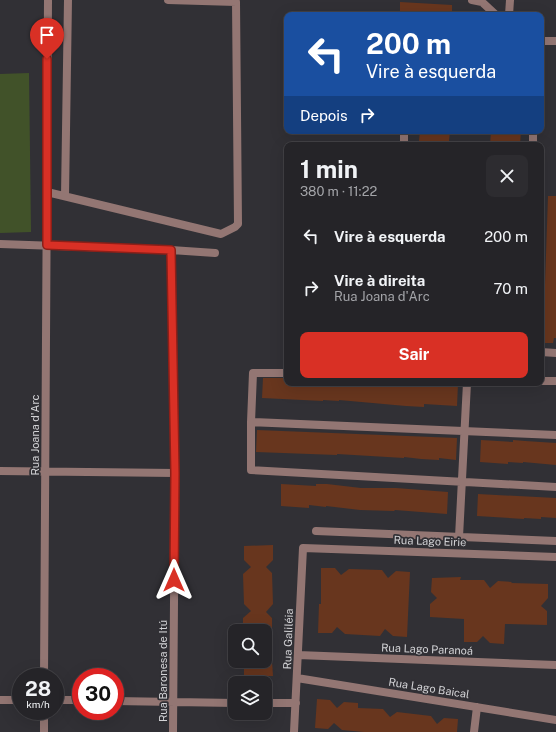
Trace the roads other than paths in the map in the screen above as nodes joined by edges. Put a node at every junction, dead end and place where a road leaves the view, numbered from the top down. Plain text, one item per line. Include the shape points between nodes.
1 (48, 0) edge
2 (68, 0) edge
3 (168, 0) edge
4 (472, 0) edge
5 (510, 0) edge
6 (493, 12) edge
7 (509, 12) edge
8 (544, 41) edge
9 (556, 41) edge
10 (47, 192) junction
11 (65, 196) junction
12 (0, 244) edge
13 (47, 245) junction
14 (171, 250) junction
15 (215, 253) dead end
16 (544, 352) edge
17 (556, 353) edge
18 (284, 373) edge
19 (544, 381) edge
20 (556, 381) edge
21 (467, 386) edge
22 (251, 422) junction
23 (465, 432) junction
24 (556, 435) edge
25 (0, 471) edge
26 (45, 471) junction
27 (175, 473) junction
28 (462, 482) junction
29 (556, 487) edge
30 (316, 531) dead end
31 (459, 537) junction
32 (556, 541) edge
33 (304, 548) joint
34 (556, 557) edge
35 (298, 655) junction
36 (556, 665) edge
37 (44, 668) edge
38 (298, 678) junction
39 (0, 700) edge
40 (12, 700) edge
41 (124, 701) edge
42 (173, 702) junction
43 (228, 703) edge
44 (272, 703) edge
45 (296, 703) junction
46 (477, 707) junction
47 (44, 720) edge
48 (556, 720) edge
49 (44, 732) edge
50 (173, 732) edge
51 (294, 732) edge
52 (474, 732) edge

1 - 10 street, Rua Joana d'Arc
2 - 11 street
3 - 11 street via 236,2 238,224 221,234
4 - 6 street via 482,2
5 - 7 street
8 - 9 street
10 - 11 street
10 - 13 street, Rua Joana d'Arc
12 - 13 street
13 - 14 street
13 - 26 street, Rua Joana d'Arc
14 - 15 street
14 - 27 street, Rua Baronesa de Itú
16 - 17 street
18 - 22 street via 253,373
19 - 20 street
21 - 23 street
22 - 23 street
22 - 28 street via 251,470
23 - 24 street
23 - 28 street
25 - 26 street
26 - 27 street
26 - 37 street, Rua Joana d'Arc
27 - 42 street, Rua Baronesa de Itú
28 - 29 street
28 - 31 street
30 - 31 street
31 - 32 street
33 - 34 street, Rua Lago Eirie
33 - 35 street, Rua Galiléia
35 - 36 street, Rua Lago Paranoá
35 - 38 street, Rua Galiléia
38 - 45 street, Rua Galiléia
38 - 46 street, Rua Lago Baical
39 - 40 street
41 - 42 street
42 - 43 street
42 - 50 street, Rua Baronesa de Itú
44 - 45 street
45 - 51 street, Rua Galiléia
46 - 48 street, Rua Lago Baical
46 - 52 street
47 - 49 street

